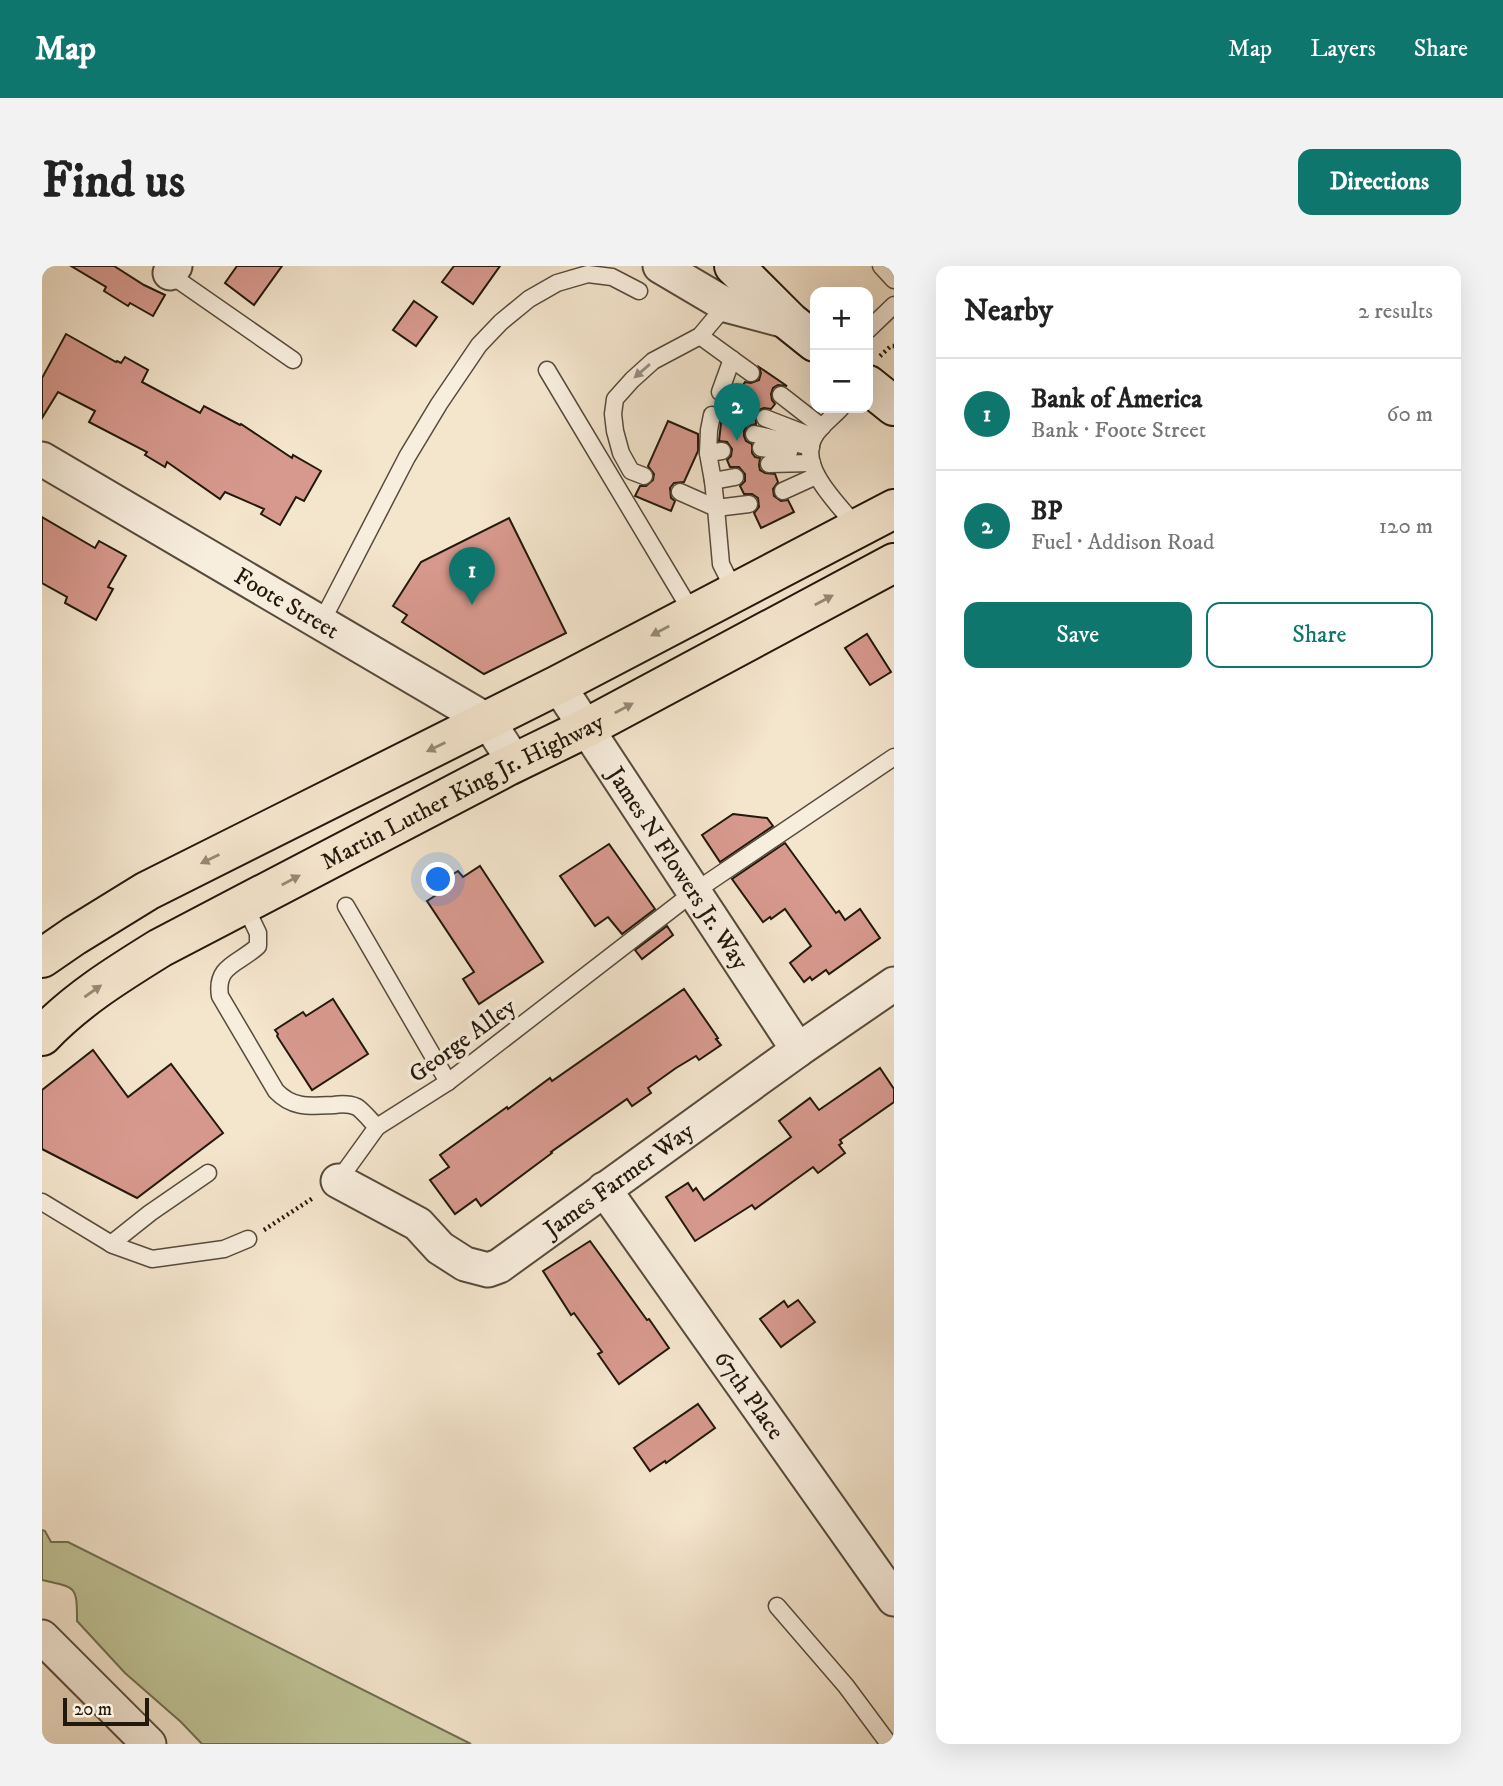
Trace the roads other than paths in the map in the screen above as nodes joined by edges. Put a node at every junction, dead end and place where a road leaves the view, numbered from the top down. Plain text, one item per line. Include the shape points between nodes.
1 (734, 266) edge
2 (881, 266) edge
3 (167, 268) edge
4 (650, 278) edge
5 (894, 280) edge
6 (894, 304) edge
7 (726, 305) junction
8 (873, 325) edge
9 (803, 332) edge
10 (700, 336) junction
11 (732, 359) junction
12 (293, 360) dead end
13 (547, 370) dead end
14 (873, 372) edge
15 (751, 373) dead end
16 (781, 395) dead end
17 (894, 406) edge
18 (838, 413) edge
19 (765, 418) dead end
20 (757, 441) dead end
21 (814, 451) junction
22 (42, 459) edge
23 (769, 464) dead end
24 (644, 476) dead end
25 (735, 477) dead end
26 (713, 481) junction
27 (783, 491) dead end
28 (680, 492) dead end
29 (749, 504) dead end
30 (716, 508) junction
31 (894, 509) edge
32 (857, 527) junction
33 (894, 563) edge
34 (735, 592) junction
35 (693, 614) junction
36 (321, 623) junction
37 (558, 685) junction
38 (488, 721) junction
39 (586, 728) junction
40 (894, 757) edge
41 (515, 763) junction
42 (694, 892) junction
43 (244, 904) junction
44 (346, 906) dead end
45 (42, 958) edge
46 (894, 984) edge
47 (42, 1036) edge
48 (798, 1050) junction
49 (448, 1082) junction
50 (377, 1127) junction
51 (208, 1173) dead end
52 (338, 1181) joint
53 (604, 1189) junction
54 (42, 1202) edge
55 (248, 1239) road end
56 (111, 1244) junction
57 (894, 1599) edge
58 (777, 1606) dead end
59 (42, 1636) edge
60 (149, 1744) edge
61 (889, 1744) edge

1 - 9 street
2 - 5 lane
3 - 12 lane
4 - 7 street
4 - 36 lane via 588,274 557,283 529,299 479,345 401,468
6 - 8 lane
7 - 9 street
7 - 10 lane
10 - 11 lane
10 -> 24 lane via 653,362 615,399 613,414 621,453 631,471
11 - 15 lane
11 - 26 lane via 727,396 709,430 715,452
13 - 35 lane
14 - 17 street
16 - 21 lane
18 - 21 lane
19 - 21 lane
20 - 21 lane
21 - 23 lane
21 - 27 lane
21 - 32 lane
22 - 36 street, Foote Street
25 - 26 lane
26 - 30 lane
28 - 30 lane
29 - 30 lane
30 - 34 lane via 721,564
31 - 32 main road, Martin Luther King Jr. Highway
32 - 34 main road, Martin Luther King Jr. Highway
39 -> 33 main road, Martin Luther King Jr. Highway
34 - 35 main road, Martin Luther King Jr. Highway
35 -> 37 main road, Martin Luther King Jr. Highway
36 - 38 street, Foote Street
37 - 38 main road, Martin Luther King Jr. Highway
37 - 39 street, James N Flowers Jr. Way
38 - 41 street, Foote Street
38 -> 45 main road, Martin Luther King Jr. Highway via 146,891
39 - 41 main road, Martin Luther King Jr. Highway
39 - 42 street, James N Flowers Jr. Way
40 - 42 lane, George Alley
43 -> 41 main road, Martin Luther King Jr. Highway
42 - 48 street, James N Flowers Jr. Way
42 - 49 lane, George Alley
47 -> 43 main road, Martin Luther King Jr. Highway via 113,977
43 - 50 lane via 258,933 258,946 225,970 218,985 220,996 276,1091 296,1105 357,1107
44 - 49 lane
46 - 48 street, James Farmer Way
48 - 53 street, James Farmer Way
49 - 50 lane, George Alley
50 - 52 lane, George Alley
51 - 56 lane
52 - 53 street, James Farmer Way via 418,1224 440,1248 465,1264 488,1270
53 - 57 street, 67th Place
54 - 56 lane
55 - 56 lane via 224,1249 152,1259
58 - 61 lane
59 - 60 street

